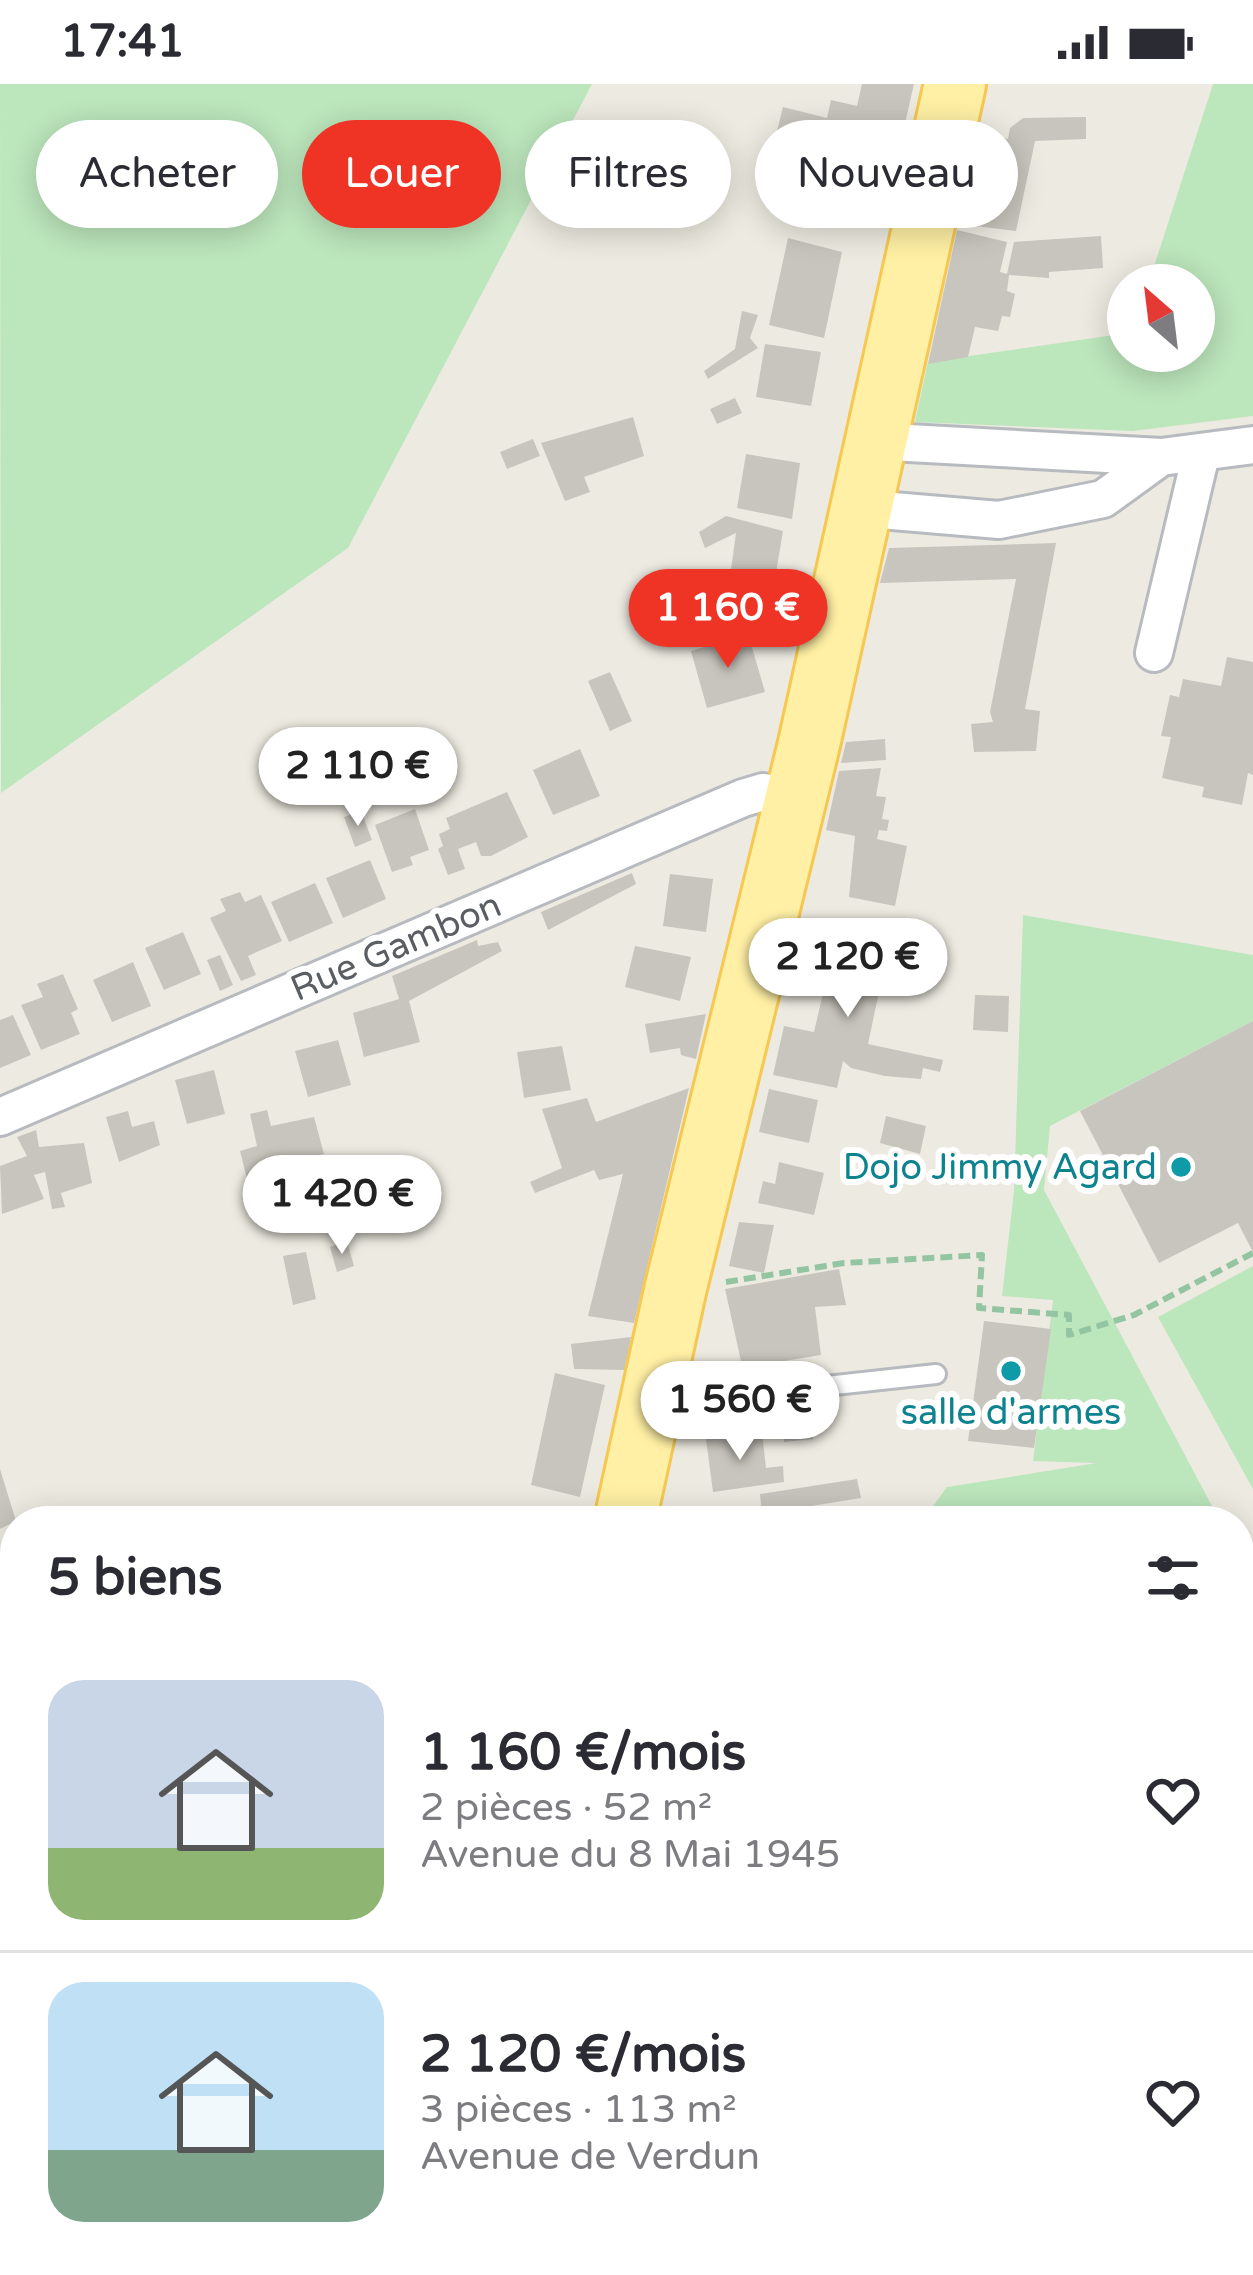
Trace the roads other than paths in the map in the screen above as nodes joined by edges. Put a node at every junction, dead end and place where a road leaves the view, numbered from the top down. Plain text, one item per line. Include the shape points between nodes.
1 (955, 84) edge
2 (872, 441) junction
3 (1253, 445) edge
4 (1201, 454) junction
5 (1161, 457) junction
6 (857, 508) junction
7 (1154, 653) dead end
8 (794, 798) junction
9 (0, 1117) edge
10 (936, 1374) dead end
11 (650, 1405) junction
12 (628, 1506) edge

1 - 2 main road
2 - 5 street
2 - 6 main road
3 - 4 street
4 - 5 street
4 - 7 street
5 - 6 street via 1102,499 998,520
6 - 8 main road
8 - 9 street, Rue Gambon via 743,798
8 - 11 main road
10 - 11 lane
11 - 12 main road

